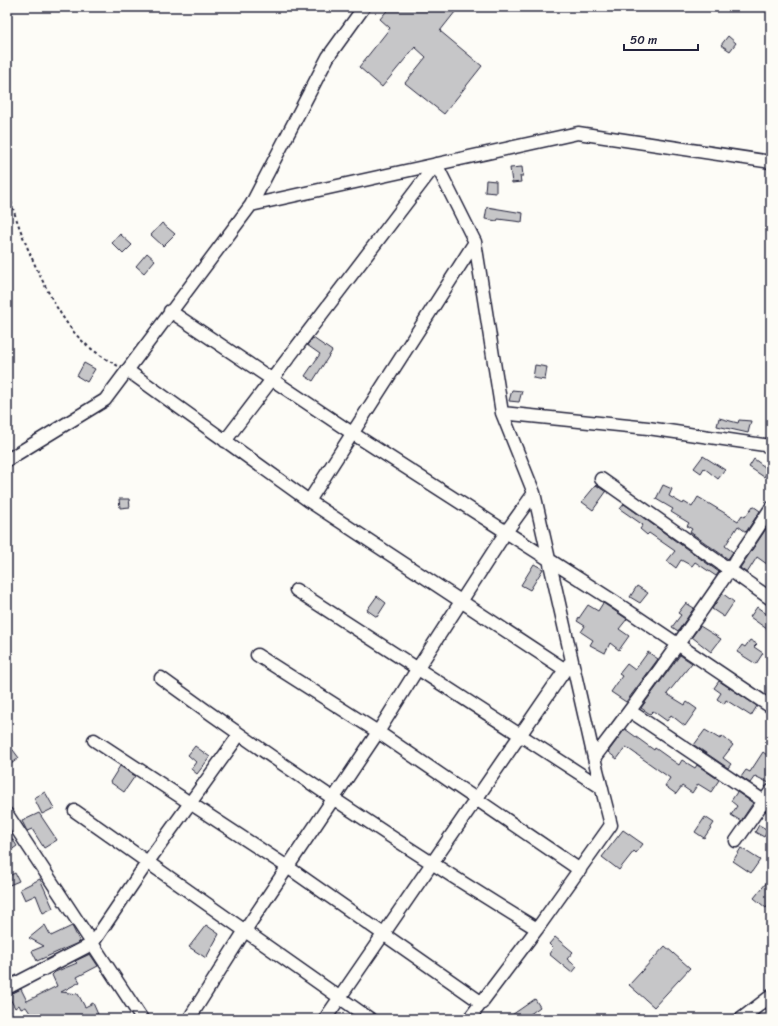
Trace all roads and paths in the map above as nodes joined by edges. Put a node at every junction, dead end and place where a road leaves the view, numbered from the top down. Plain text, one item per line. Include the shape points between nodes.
1 (364, 7) edge
2 (771, 162) edge
3 (436, 164) junction
4 (10, 172) dead end
5 (251, 205) junction
6 (475, 242) junction
7 (170, 311) junction
8 (127, 370) junction
9 (272, 379) junction
10 (502, 413) junction
11 (352, 433) junction
12 (226, 441) junction
13 (771, 446) edge
14 (7, 460) edge
15 (601, 479) dead end
16 (534, 493) junction
17 (309, 501) junction
18 (771, 508) edge
19 (506, 532) junction
20 (551, 562) junction
21 (730, 570) junction
22 (296, 590) dead end
23 (771, 599) edge
24 (462, 600) junction
25 (677, 644) junction
26 (257, 654) dead end
27 (568, 665) junction
28 (418, 668) junction
29 (161, 678) dead end
30 (771, 707) edge
31 (630, 711) junction
32 (378, 732) junction
33 (239, 735) junction
34 (520, 735) junction
35 (94, 740) dead end
36 (594, 758) junction
37 (602, 788) junction
38 (771, 791) edge
39 (476, 798) junction
40 (334, 799) junction
41 (190, 803) junction
42 (767, 804) edge
43 (75, 811) dead end
44 (7, 814) edge
45 (736, 841) dead end
46 (147, 863) junction
47 (430, 864) junction
48 (289, 868) junction
49 (580, 870) junction
50 (537, 929) junction
51 (244, 932) junction
52 (383, 934) junction
53 (92, 944) junction
54 (7, 988) edge
55 (771, 996) edge
56 (339, 998) junction
57 (482, 1003) junction
58 (142, 1019) edge
59 (189, 1019) edge
60 (325, 1019) edge
61 (370, 1019) edge
62 (469, 1019) edge
63 (741, 1019) edge

1 - 5 street via 328,57
2 - 3 street via 578,133
3 - 5 street
3 - 6 street
3 - 9 street
4 - 8 path via 9,189 12,205 42,278 58,308 84,343 106,360
5 - 7 street
6 - 10 street
6 - 11 street
7 - 8 street
7 - 9 street
8 - 12 street
8 - 14 street via 105,400
9 - 11 street
9 - 12 street
10 - 13 street via 648,428
10 - 16 street
11 - 17 street
11 - 19 street
12 - 17 street
15 - 21 street
16 - 19 street
16 - 20 street
17 - 24 street
18 - 21 street
19 - 20 street
19 - 24 street
20 - 25 street
20 - 27 street
21 - 23 street
21 - 25 street
22 - 28 street
24 - 27 street
24 - 28 street
25 - 30 street
25 - 31 street
26 - 32 street
27 - 34 street
27 - 36 street
28 - 32 street
28 - 34 street
29 - 33 street
31 - 36 street
31 - 42 street
32 - 39 street
32 - 40 street
33 - 40 street
33 - 41 street
34 - 37 street
34 - 39 street
35 - 41 street
36 - 37 street
37 - 49 street via 611,826
38 - 42 street
39 - 47 street
39 - 49 street
40 - 47 street
40 - 48 street
41 - 46 street
41 - 48 street
42 - 45 street
43 - 46 street
44 - 53 street
46 - 51 street
46 - 53 street
47 - 50 street
47 - 52 street
48 - 51 street
48 - 52 street
49 - 50 street
50 - 57 street
51 - 56 street
51 - 59 street
52 - 56 street
52 - 57 street
53 - 54 street
53 - 58 street
55 - 63 street
56 - 60 street
56 - 61 street
57 - 62 street

